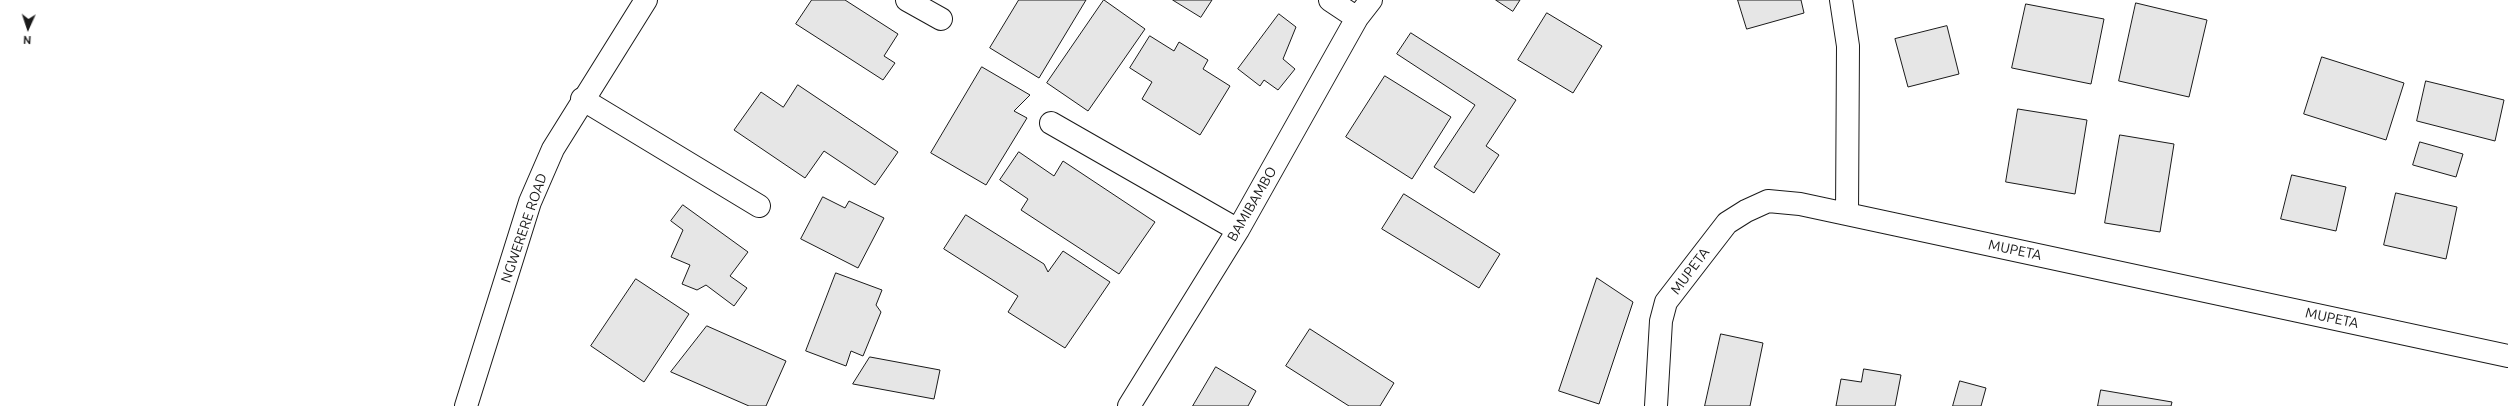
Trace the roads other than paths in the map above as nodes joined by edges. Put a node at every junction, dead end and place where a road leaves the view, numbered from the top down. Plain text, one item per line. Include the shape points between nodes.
1 (646, 0) edge
2 (907, 0) edge
3 (1330, 0) edge
4 (1371, 0) edge
5 (1841, 0) edge
6 (1357, 18) junction
7 (941, 19) dead end
8 (582, 99) junction
9 (1051, 123) dead end
10 (759, 206) dead end
11 (1847, 214) junction
12 (1238, 230) junction
13 (2508, 356) edge
14 (466, 406) edge
15 (1129, 406) edge
16 (1656, 406) edge

1 - 8 street, NGWERERE ROAD
2 - 7 street
3 - 6 street
4 - 6 street, BAMIBAMBO
5 - 11 street via 1848,46
6 - 12 street, BAMIBAMBO
8 - 10 street
8 - 14 street, NGWERERE ROAD via 553,149 530,202
9 - 12 street
11 - 13 street, MUPETA
11 - 16 street, MUPETA via 1800,204 1768,201 1727,223 1666,302 1661,321
12 - 15 street, BAMIBAMBO

